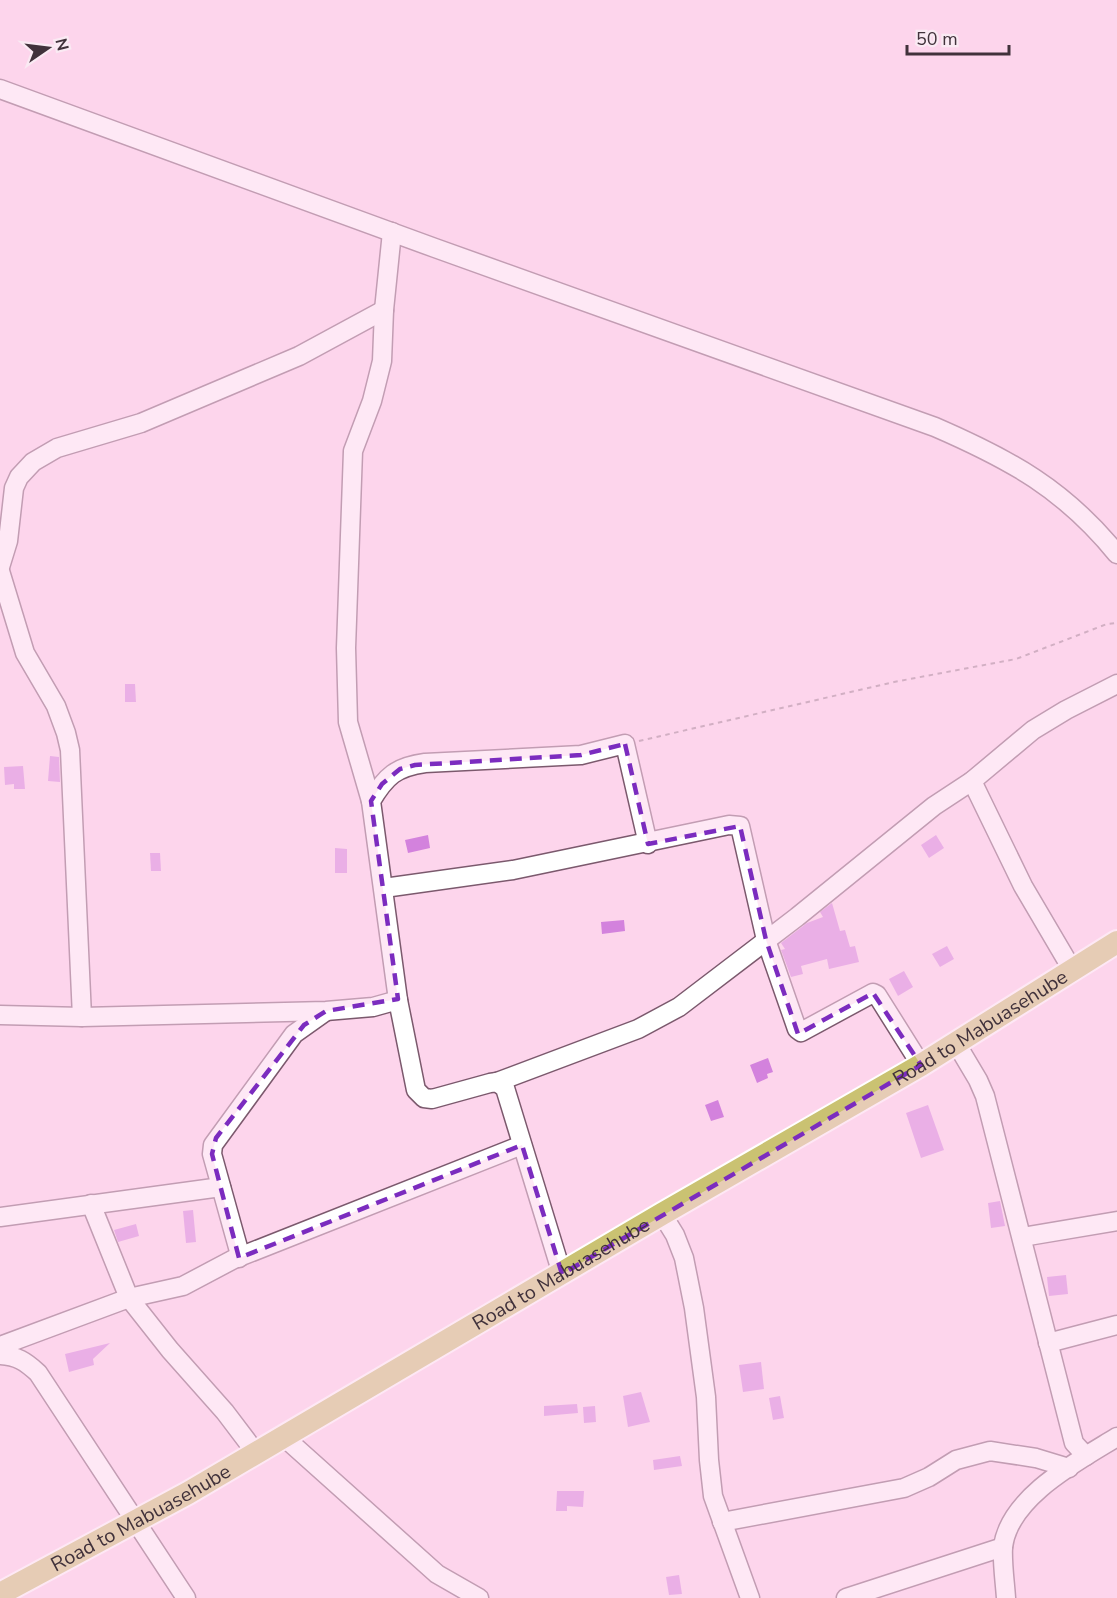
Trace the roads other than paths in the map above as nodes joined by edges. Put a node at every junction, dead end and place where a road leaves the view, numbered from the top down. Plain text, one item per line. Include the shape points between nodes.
1 (0, 90) edge
2 (392, 232) junction
3 (384, 310) junction
4 (1117, 554) edge
5 (0, 569) edge
6 (5, 605) edge
7 (1117, 684) edge
8 (972, 781) junction
9 (371, 801) junction
10 (648, 844) junction
11 (384, 888) junction
12 (766, 940) junction
13 (1117, 942) edge
14 (1073, 971) junction
15 (398, 1000) junction
16 (326, 1011) junction
17 (0, 1015) edge
18 (82, 1017) junction
19 (956, 1043) junction
20 (921, 1065) junction
21 (496, 1082) junction
22 (522, 1145) junction
23 (221, 1187) junction
24 (92, 1204) junction
25 (662, 1214) junction
26 (0, 1217) edge
27 (1117, 1221) edge
28 (1022, 1237) junction
29 (239, 1258) junction
30 (562, 1274) junction
31 (129, 1298) junction
32 (1117, 1325) edge
33 (1048, 1343) junction
34 (1, 1352) edge
35 (284, 1437) junction
36 (1117, 1437) edge
37 (256, 1453) junction
38 (1086, 1456) junction
39 (1069, 1468) junction
40 (137, 1521) junction
41 (722, 1522) junction
42 (1003, 1547) junction
43 (0, 1594) edge
44 (186, 1598) edge
45 (479, 1598) edge
46 (750, 1598) edge
47 (846, 1598) edge
48 (1006, 1598) edge

1 - 2 street
2 - 3 street
2 - 4 street via 967,441 1025,471 1067,501
3 - 5 street via 299,356 141,423 57,448 33,462 14,488 8,541
3 - 9 street via 383,352 377,382 354,446 346,648 348,722
5 - 6 street
6 - 18 street via 25,653 56,706 70,750
7 - 8 street via 1033,730
8 - 12 street via 934,806
8 - 14 street via 1023,886
9 - 10 street via 388,778 404,767 581,755 625,744
9 - 11 street
10 - 11 street via 513,870
10 - 12 street via 729,825 740,826
11 - 15 street
12 - 20 street via 797,1029 801,1032 873,993
12 - 21 street via 680,1007 638,1029
13 - 14 main road, Road to Mabuasehube
14 - 19 main road, Road to Mabuasehube
15 - 16 street via 373,1007
15 - 21 street via 419,1095 432,1099
16 - 18 street
16 - 23 street via 294,1034 216,1138 212,1154
17 - 18 street
19 - 20 main road, Road to Mabuasehube
19 - 28 street via 985,1096
20 - 25 main road, Road to Mabuasehube
21 - 22 street via 505,1088
22 - 29 street
22 - 30 street
23 - 24 street
23 - 29 street
24 - 26 street
24 - 31 street
25 - 30 main road, Road to Mabuasehube
25 - 41 street via 684,1258 694,1308 713,1496
27 - 28 street
28 - 33 street
29 - 31 street via 183,1286
30 - 35 main road, Road to Mabuasehube
31 - 34 street
31 - 37 street
32 - 33 street
33 - 38 street via 1074,1443
34 - 40 street via 25,1361 38,1372
35 - 37 main road, Road to Mabuasehube
35 - 45 street via 437,1574
36 - 38 street
37 - 40 main road, Road to Mabuasehube
38 - 39 street
39 - 41 street via 990,1451 956,1460 904,1488
39 - 42 street via 1017,1511
40 - 43 main road, Road to Mabuasehube
40 - 44 street
41 - 46 street
42 - 47 street
42 - 48 street

